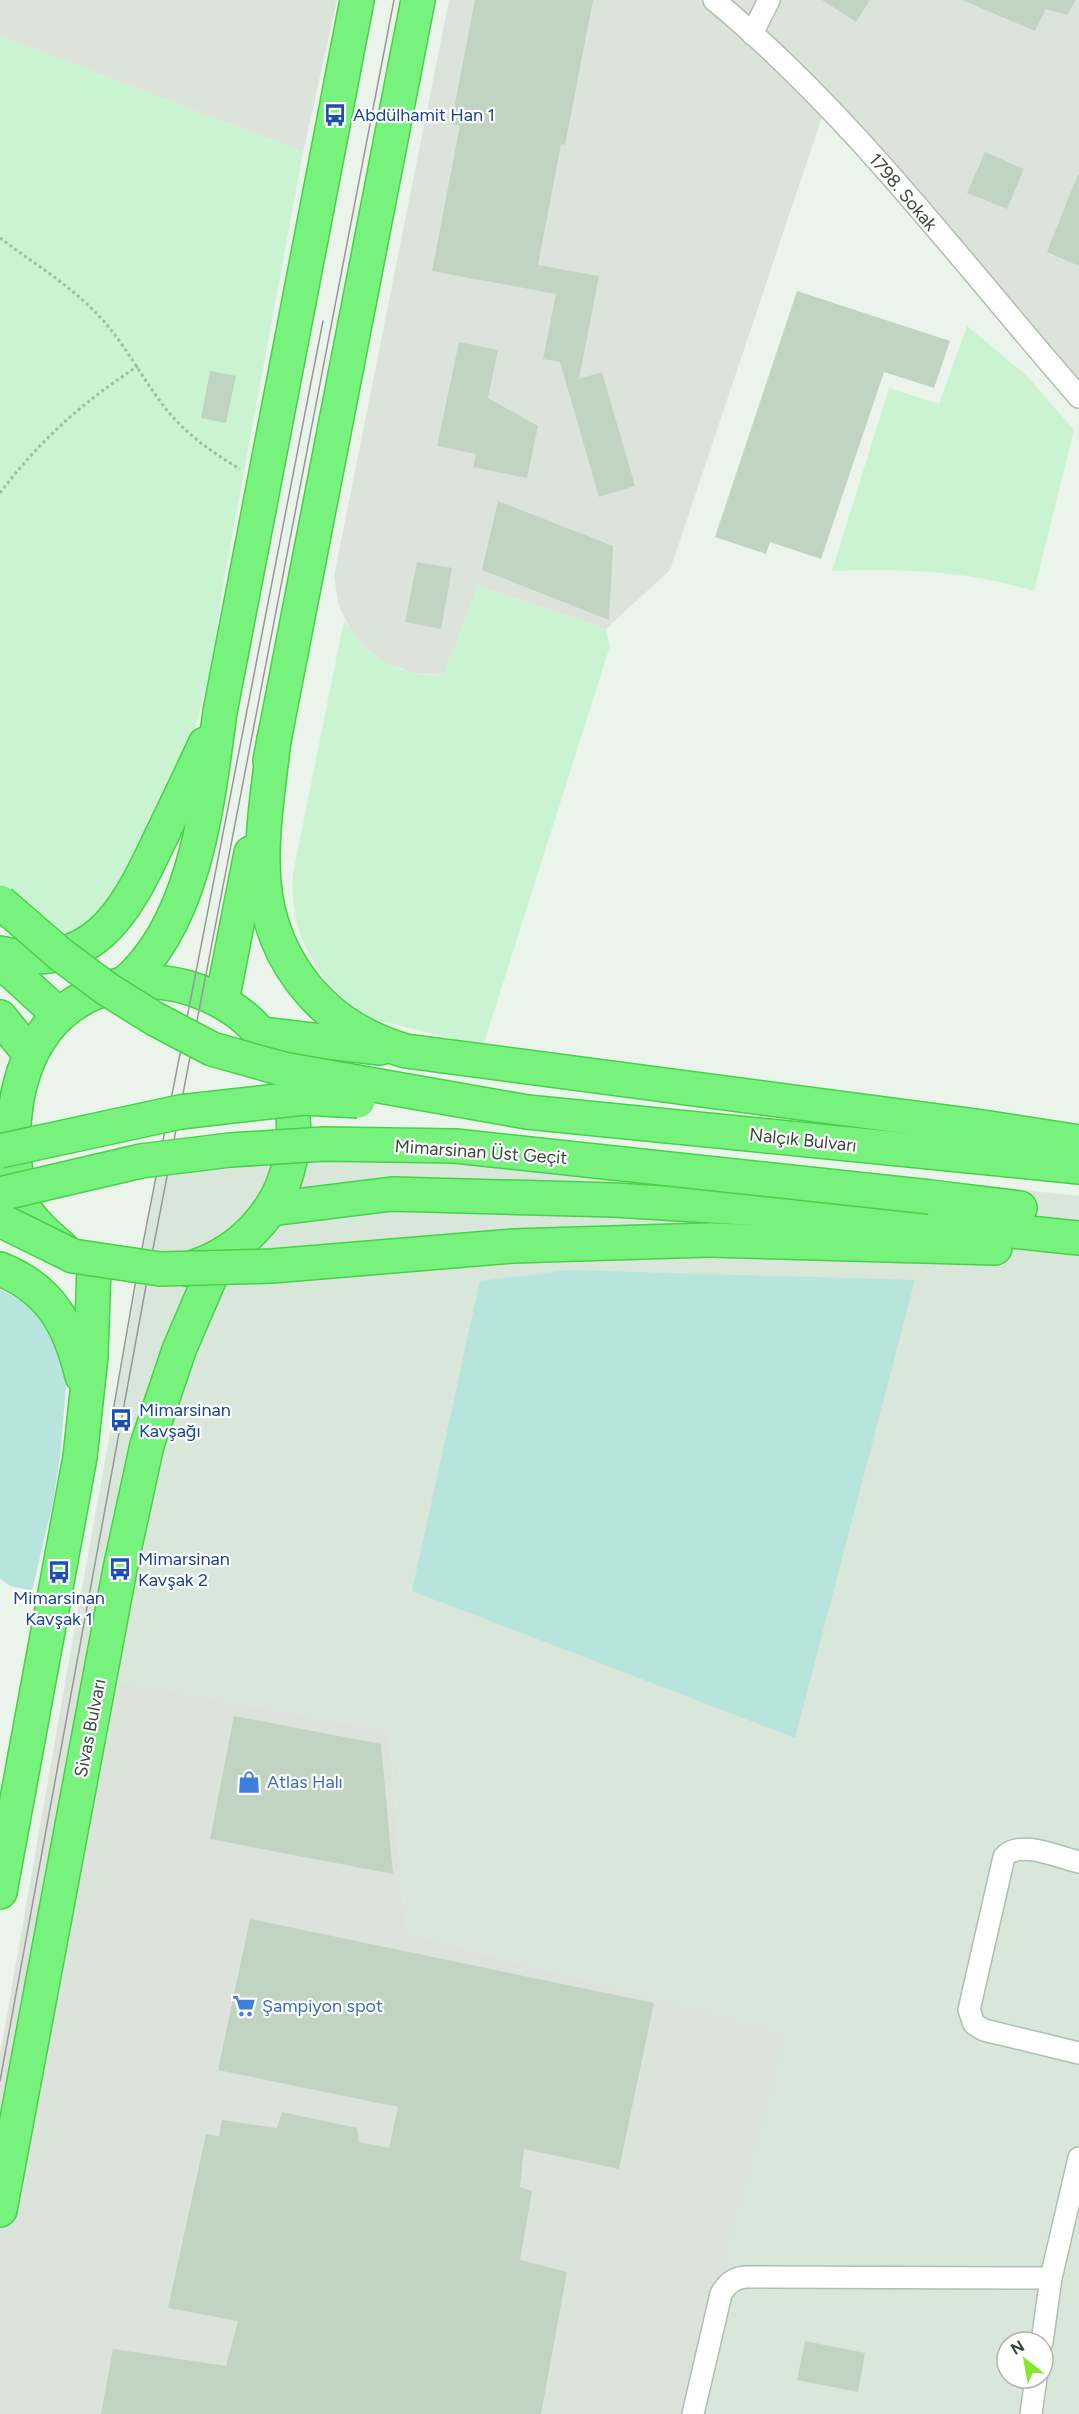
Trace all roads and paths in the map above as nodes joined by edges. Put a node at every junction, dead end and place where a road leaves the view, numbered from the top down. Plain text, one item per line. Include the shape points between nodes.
1 (357, 0) edge
2 (418, 0) edge
3 (714, 0) edge
4 (769, 0) edge
5 (752, 34) junction
6 (0, 238) edge
7 (138, 366) junction
8 (1079, 397) edge
9 (264, 480) junction
10 (0, 492) edge
11 (220, 712) junction
12 (274, 739) junction
13 (0, 902) edge
14 (0, 953) edge
15 (0, 961) edge
16 (124, 984) junction
17 (222, 1001) junction
18 (57, 1013) junction
19 (0, 1017) edge
20 (261, 1034) junction
21 (25, 1048) junction
22 (406, 1051) junction
23 (4, 1086) edge
24 (527, 1112) junction
25 (1079, 1142) edge
26 (0, 1151) edge
27 (1079, 1167) edge
28 (0, 1194) edge
29 (270, 1209) junction
30 (1079, 1216) edge
31 (0, 1220) edge
32 (1079, 1238) edge
33 (0, 1242) edge
34 (1079, 1251) edge
35 (219, 1257) junction
36 (80, 1258) junction
37 (0, 1269) edge
38 (87, 1407) junction
39 (1079, 1862) edge
40 (0, 1892) edge
41 (1079, 2053) edge
42 (1079, 2158) edge
43 (0, 2210) edge
44 (1051, 2278) junction
45 (1043, 2330) edge
46 (1034, 2390) edge
47 (693, 2414) edge
48 (1031, 2414) edge

1 - 9 highway
2 - 12 highway
3 - 5 street, 1798. Sokak
4 - 5 street
5 - 8 street, 1798. Sokak via 857,138
6 - 7 path via 82,299
7 - 9 path via 165,407 200,442
7 - 10 path via 62,422
9 - 11 highway
11 - 14 highway via 136,889 114,922 87,945 62,954 31,957
11 - 16 highway via 204,812 178,910 150,958
12 - 17 highway
12 - 22 highway via 263,861 268,912 280,947 302,982 334,1014 373,1039
13 - 24 highway, bridge via 107,989 212,1049 283,1069
15 - 18 highway
16 - 17 highway via 175,984
16 - 18 highway via 100,990
17 - 20 highway
18 - 21 highway
19 - 21 highway
20 - 22 highway
20 - 29 highway via 281,1065 292,1101 295,1138 287,1175
21 - 23 highway
22 - 25 highway
23 - 36 highway via 2,1147 9,1177 22,1206 35,1222
24 - 26 highway, bridge via 304,1098 180,1112
24 - 27 highway, Nalçık Bulvarı
28 - 30 highway, Mimarsinan Üst Geçit, bridge via 141,1161 230,1150 324,1144 455,1146
29 - 32 highway via 392,1194 604,1200 856,1215
29 - 35 highway via 256,1228
31 - 34 highway, bridge via 73,1256 160,1269 272,1266 513,1246 709,1240
33 - 36 highway via 24,1239
35 - 36 highway via 155,1275 124,1274
35 - 43 highway, Sivas Bulvarı via 179,1350 147,1445 120,1569
36 - 38 highway via 93,1311
37 - 38 highway via 44,1297 64,1322 78,1356
38 - 40 highway
39 - 41 street via 1024,1848 1012,1849 1004,1857 969,2010 974,2024 984,2030
42 - 44 street
44 - 45 street
44 - 47 street via 735,2279 721,2294
46 - 48 street

